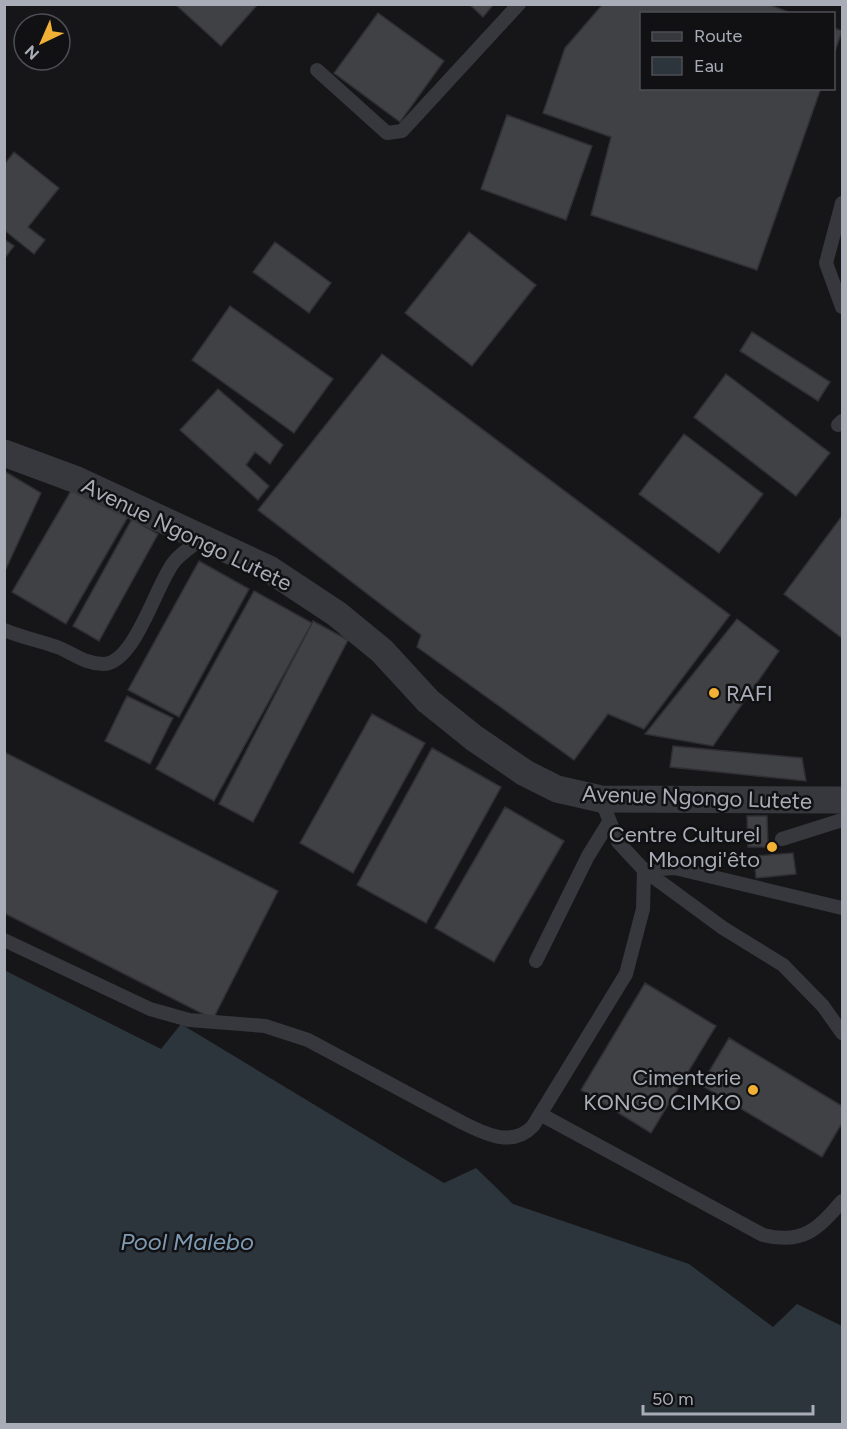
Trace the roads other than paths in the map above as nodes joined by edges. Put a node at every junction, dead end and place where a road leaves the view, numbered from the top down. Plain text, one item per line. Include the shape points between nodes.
1 (519, 4) edge
2 (317, 70) dead end
3 (843, 203) edge
4 (843, 307) edge
5 (4, 453) edge
6 (202, 538) junction
7 (5, 633) edge
8 (843, 800) edge
9 (605, 810) junction
10 (843, 820) edge
11 (782, 839) dead end
12 (644, 870) junction
13 (843, 908) edge
14 (4, 940) edge
15 (536, 960) dead end
16 (843, 1034) edge
17 (540, 1114) junction
18 (843, 1201) edge

1 - 2 lane via 402,131 387,133
3 - 4 lane via 826,263
5 - 6 street, Avenue Ngongo Lutete via 77,480
6 - 7 lane via 174,562 148,613 117,660 106,665 89,663 60,648
6 - 9 street, Avenue Ngongo Lutete via 269,569 337,614 382,651 428,701 525,773
8 - 9 street, Avenue Ngongo Lutete
9 - 12 lane via 618,842
9 - 15 lane via 588,856
10 - 11 lane
12 - 13 lane via 675,868
12 - 16 lane via 723,928 783,965 823,1006
12 - 17 lane via 643,909 626,974
14 - 17 lane via 150,1009 189,1020 265,1026 308,1040 486,1134 508,1139 524,1135
17 - 18 lane via 763,1235 784,1240 810,1233

